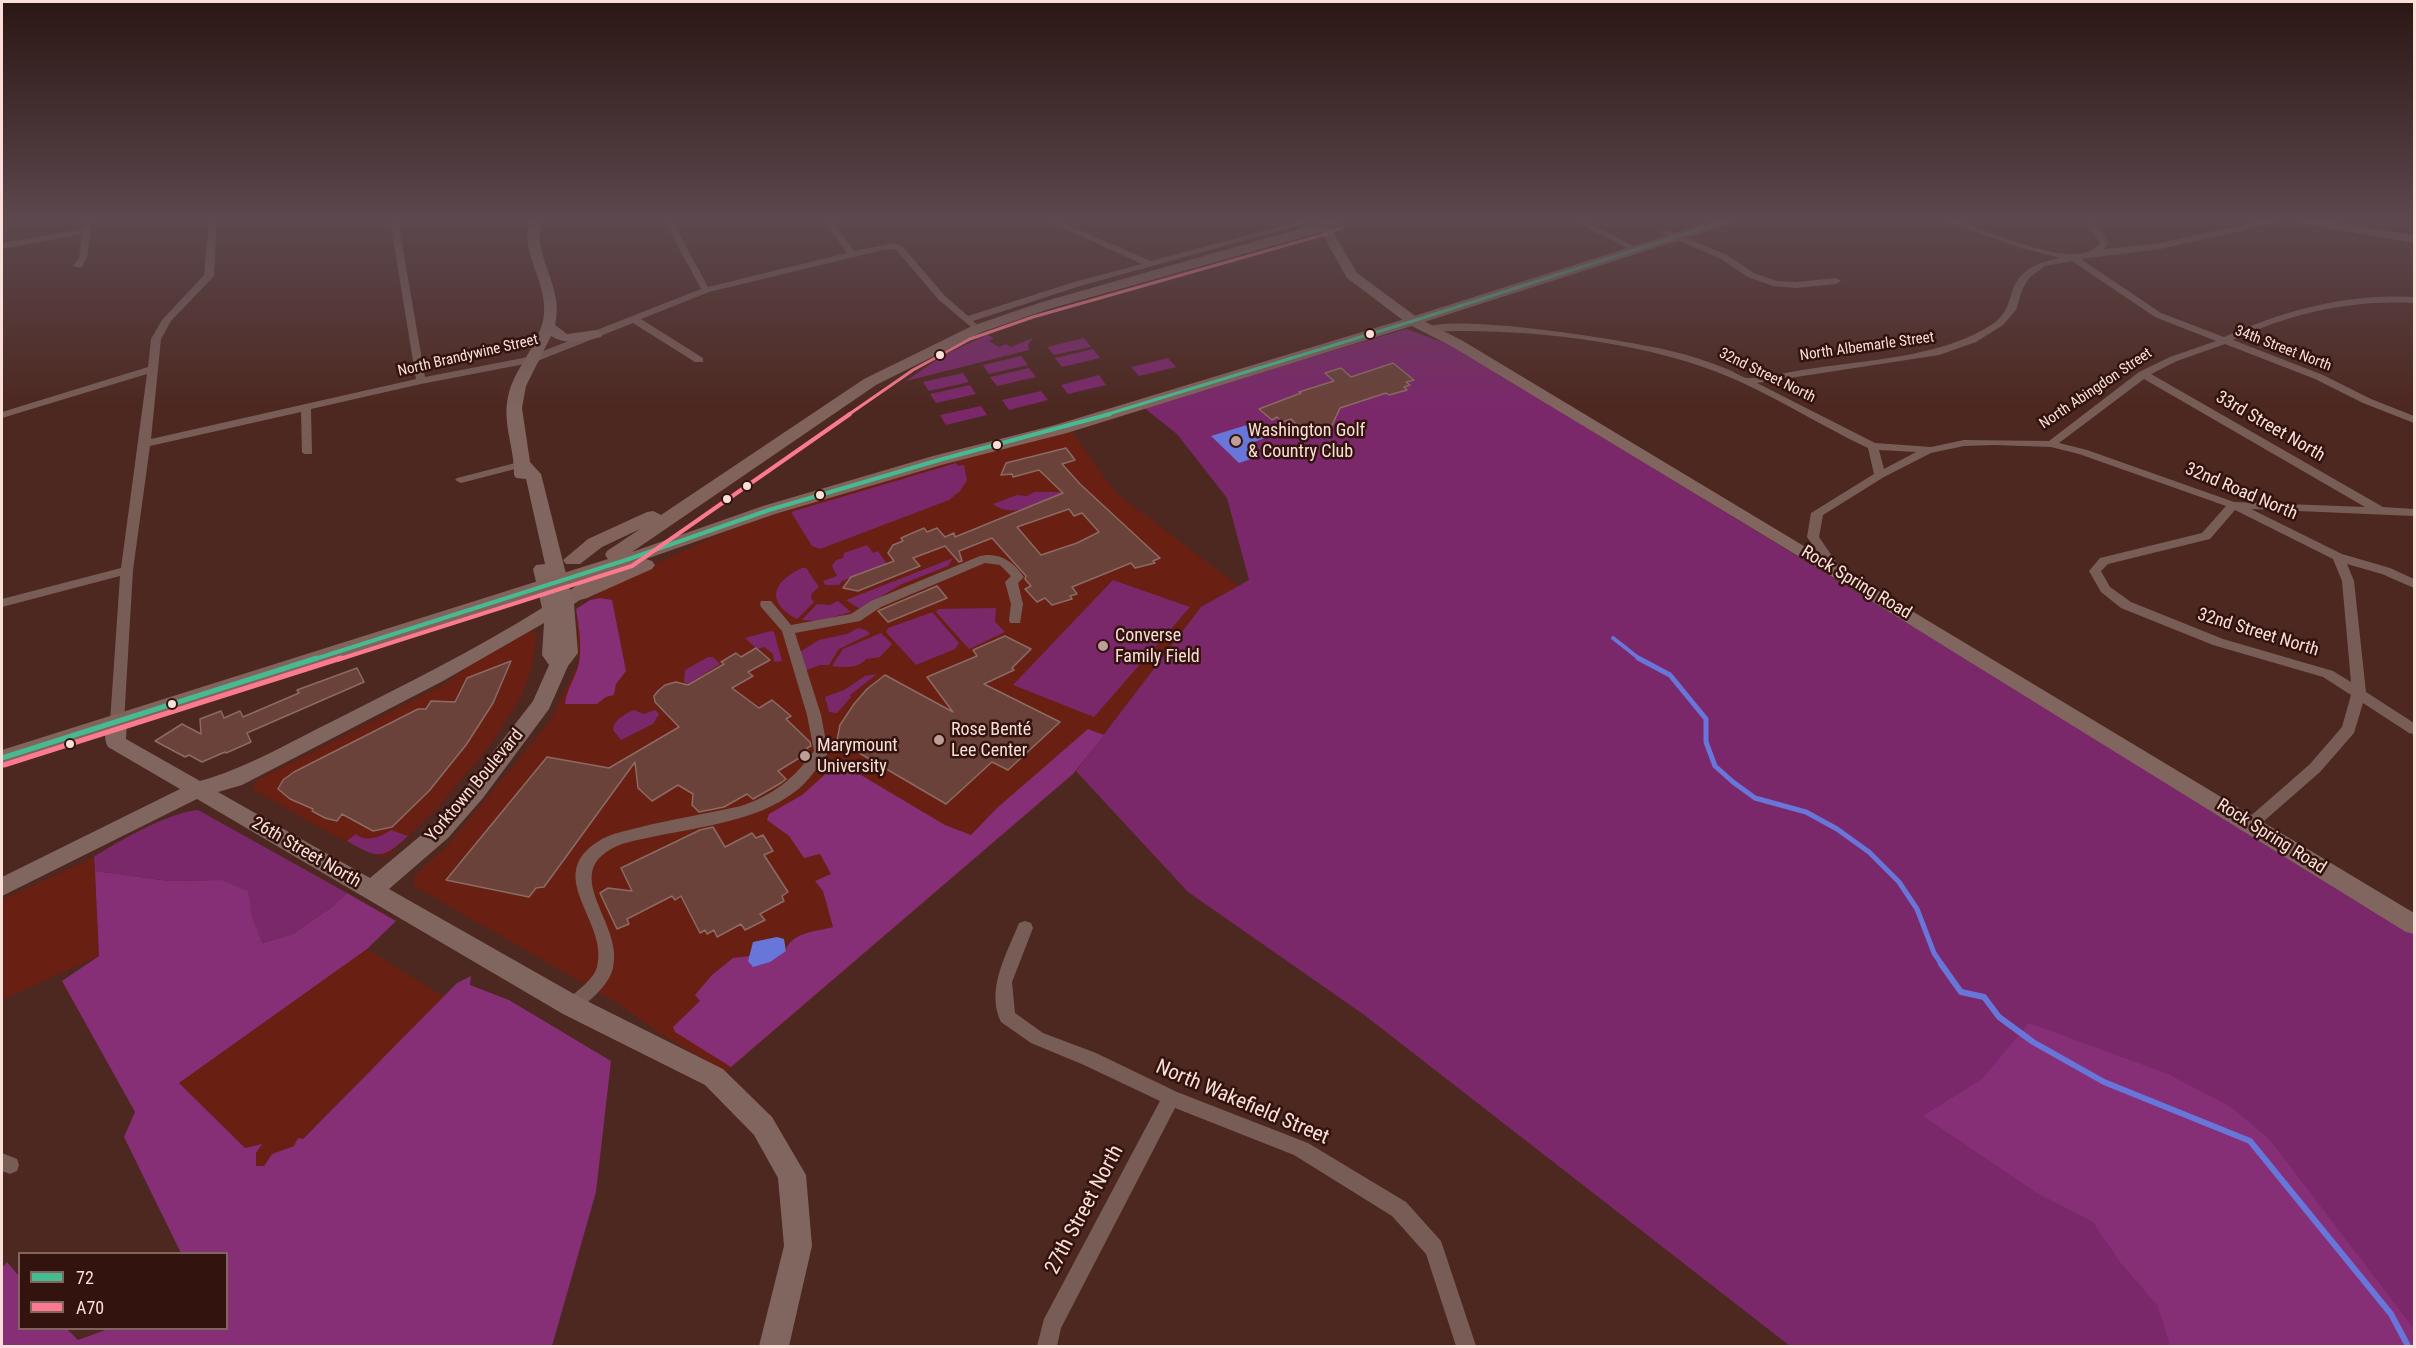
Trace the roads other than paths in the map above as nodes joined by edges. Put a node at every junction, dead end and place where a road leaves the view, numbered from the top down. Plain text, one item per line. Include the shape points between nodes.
1 (202, 283) edge
2 (405, 283) edge
3 (544, 283) edge
4 (701, 283) edge
5 (734, 283) edge
6 (929, 283) edge
7 (1081, 283) edge
8 (1120, 283) edge
9 (1363, 283) edge
10 (1528, 283) edge
11 (1528, 283) edge
12 (1773, 283) edge
13 (1813, 283) edge
14 (2021, 283) edge
15 (2111, 283) edge
16 (706, 290) junction
17 (2415, 300) edge
18 (1449, 310) junction
19 (634, 319) junction
20 (1415, 322) junction
21 (548, 324) junction
22 (972, 324) junction
23 (1463, 326) junction
24 (596, 334) junction
25 (2223, 342) junction
26 (531, 360) junction
27 (699, 360) dead end
28 (904, 366) junction
29 (153, 369) junction
30 (2143, 374) junction
31 (421, 381) junction
32 (1747, 381) junction
33 (306, 409) junction
34 (2, 415) edge
35 (2415, 420) edge
36 (145, 444) junction
37 (2051, 444) junction
38 (1872, 446) junction
39 (1931, 450) junction
40 (308, 452) dead end
41 (523, 464) junction
42 (1880, 475) junction
43 (462, 480) dead end
44 (702, 496) junction
45 (2233, 505) junction
46 (2380, 510) junction
47 (2415, 512) edge
48 (740, 520) junction
49 (667, 532) junction
50 (1813, 537) junction
51 (1796, 547) junction
52 (630, 551) junction
53 (2338, 557) junction
54 (127, 570) junction
55 (1837, 572) junction
56 (580, 576) junction
57 (2415, 584) edge
58 (2, 603) edge
59 (766, 604) dead end
60 (1015, 620) dead end
61 (788, 630) junction
62 (2359, 693) junction
63 (117, 716) junction
64 (2415, 729) edge
65 (2, 747) edge
66 (2, 758) edge
67 (197, 790) junction
68 (2251, 824) junction
69 (2, 887) edge
70 (371, 891) junction
71 (2415, 925) edge
72 (1024, 928) dead end
73 (572, 1006) junction
74 (1171, 1098) junction
75 (774, 1347) edge
76 (1047, 1347) edge
77 (1466, 1347) edge

1 - 29 street, 26th Street North via 167,320 156,339
2 - 31 street
3 - 21 street, Yorktown Boulevard via 550,301
4 - 16 street
5 - 16 street, North Brandywine Street
6 - 22 street, North Brandywine Street
7 - 22 street
8 - 22 main road
9 - 20 street, Rock Spring Road
10 - 18 main road
11 - 20 main road
12 - 13 street
14 - 32 street, North Albemarle Street via 2013,308 2000,323 1973,340 1940,352
15 - 25 street, 34th Street North via 2157,315
16 - 19 street, North Brandywine Street
17 - 25 street, North Abingdon Street via 2340,301 2303,309
18 - 20 main road
18 - 23 main road
19 - 24 street, North Brandywine Street
19 - 27 street
20 - 23 street, 32nd Street North
20 - 48 main road via 1061,429 939,460
20 - 49 main road via 933,451
20 - 51 street, Rock Spring Road
21 - 24 street via 561,338
21 - 26 street, Yorktown Boulevard
22 - 28 main road
23 - 32 street, 32nd Street North via 1647,346
24 - 26 street, North Brandywine Street
25 - 30 street, North Abingdon Street
25 - 35 street, 34th Street North via 2319,377
26 - 31 street, North Brandywine Street
26 - 41 street, Yorktown Boulevard via 518,387 514,408
28 - 44 main road via 861,387
28 - 49 main road
29 - 34 street
29 - 36 street, 26th Street North
30 - 37 street, North Abingdon Street
30 - 46 street, 33rd Street North
31 - 33 street, North Brandywine Street
32 - 38 street, 32nd Street North
33 - 36 street, North Brandywine Street
33 - 40 street
36 - 54 street, 26th Street North
37 - 39 street, North Abingdon Street via 1994,441
37 - 45 street, 32nd Road North via 2118,463
38 - 39 street, North Abingdon Street
38 - 42 street
39 - 42 street, North Abingdon Street
41 - 43 street
41 - 70 street, Yorktown Boulevard via 522,476 554,618 552,655 559,664 542,704 475,792 440,832
42 - 50 street, North Abingdon Street via 1817,513
44 - 52 main road
44 - 56 main road via 595,543
45 - 46 street
45 - 53 street, 32nd Road North
45 - 62 street, 32nd Street North via 2206,536 2104,561 2095,572 2105,589 2126,605 2218,642 2328,674
46 - 47 street
48 - 52 main road
48 - 56 main road via 716,534
49 - 52 main road
50 - 51 street
50 - 55 street
51 - 55 street, Rock Spring Road
52 - 56 main road
52 - 56 street
53 - 57 street, 32nd Road North
53 - 62 street via 2348,581
54 - 58 street
54 - 63 street, 26th Street North
55 - 68 street, Rock Spring Road
56 - 63 main road via 520,584
56 - 67 street via 481,653 236,779
59 - 61 street
60 - 61 street via 1017,604 1011,582 1018,576 1009,564 984,560 876,604 855,618
61 - 73 street via 821,752 799,782 756,809 661,827 605,845 592,857 580,880 606,938 607,953 601,975
62 - 64 street, 32nd Street North
62 - 68 street via 2349,729 2315,768
63 - 65 main road
63 - 66 main road
63 - 67 street, 26th Street North via 115,742
67 - 69 street
67 - 70 street, 26th Street North
68 - 71 street, Rock Spring Road
70 - 73 street, 26th Street North
72 - 74 street, North Wakefield Street via 1004,982 1007,1017 1037,1038
73 - 75 street, 26th Street North via 714,1077 763,1126 775,1145 792,1175 798,1246
74 - 76 street, 27th Street North via 1051,1326
74 - 77 street, North Wakefield Street via 1301,1149 1399,1209 1434,1248

